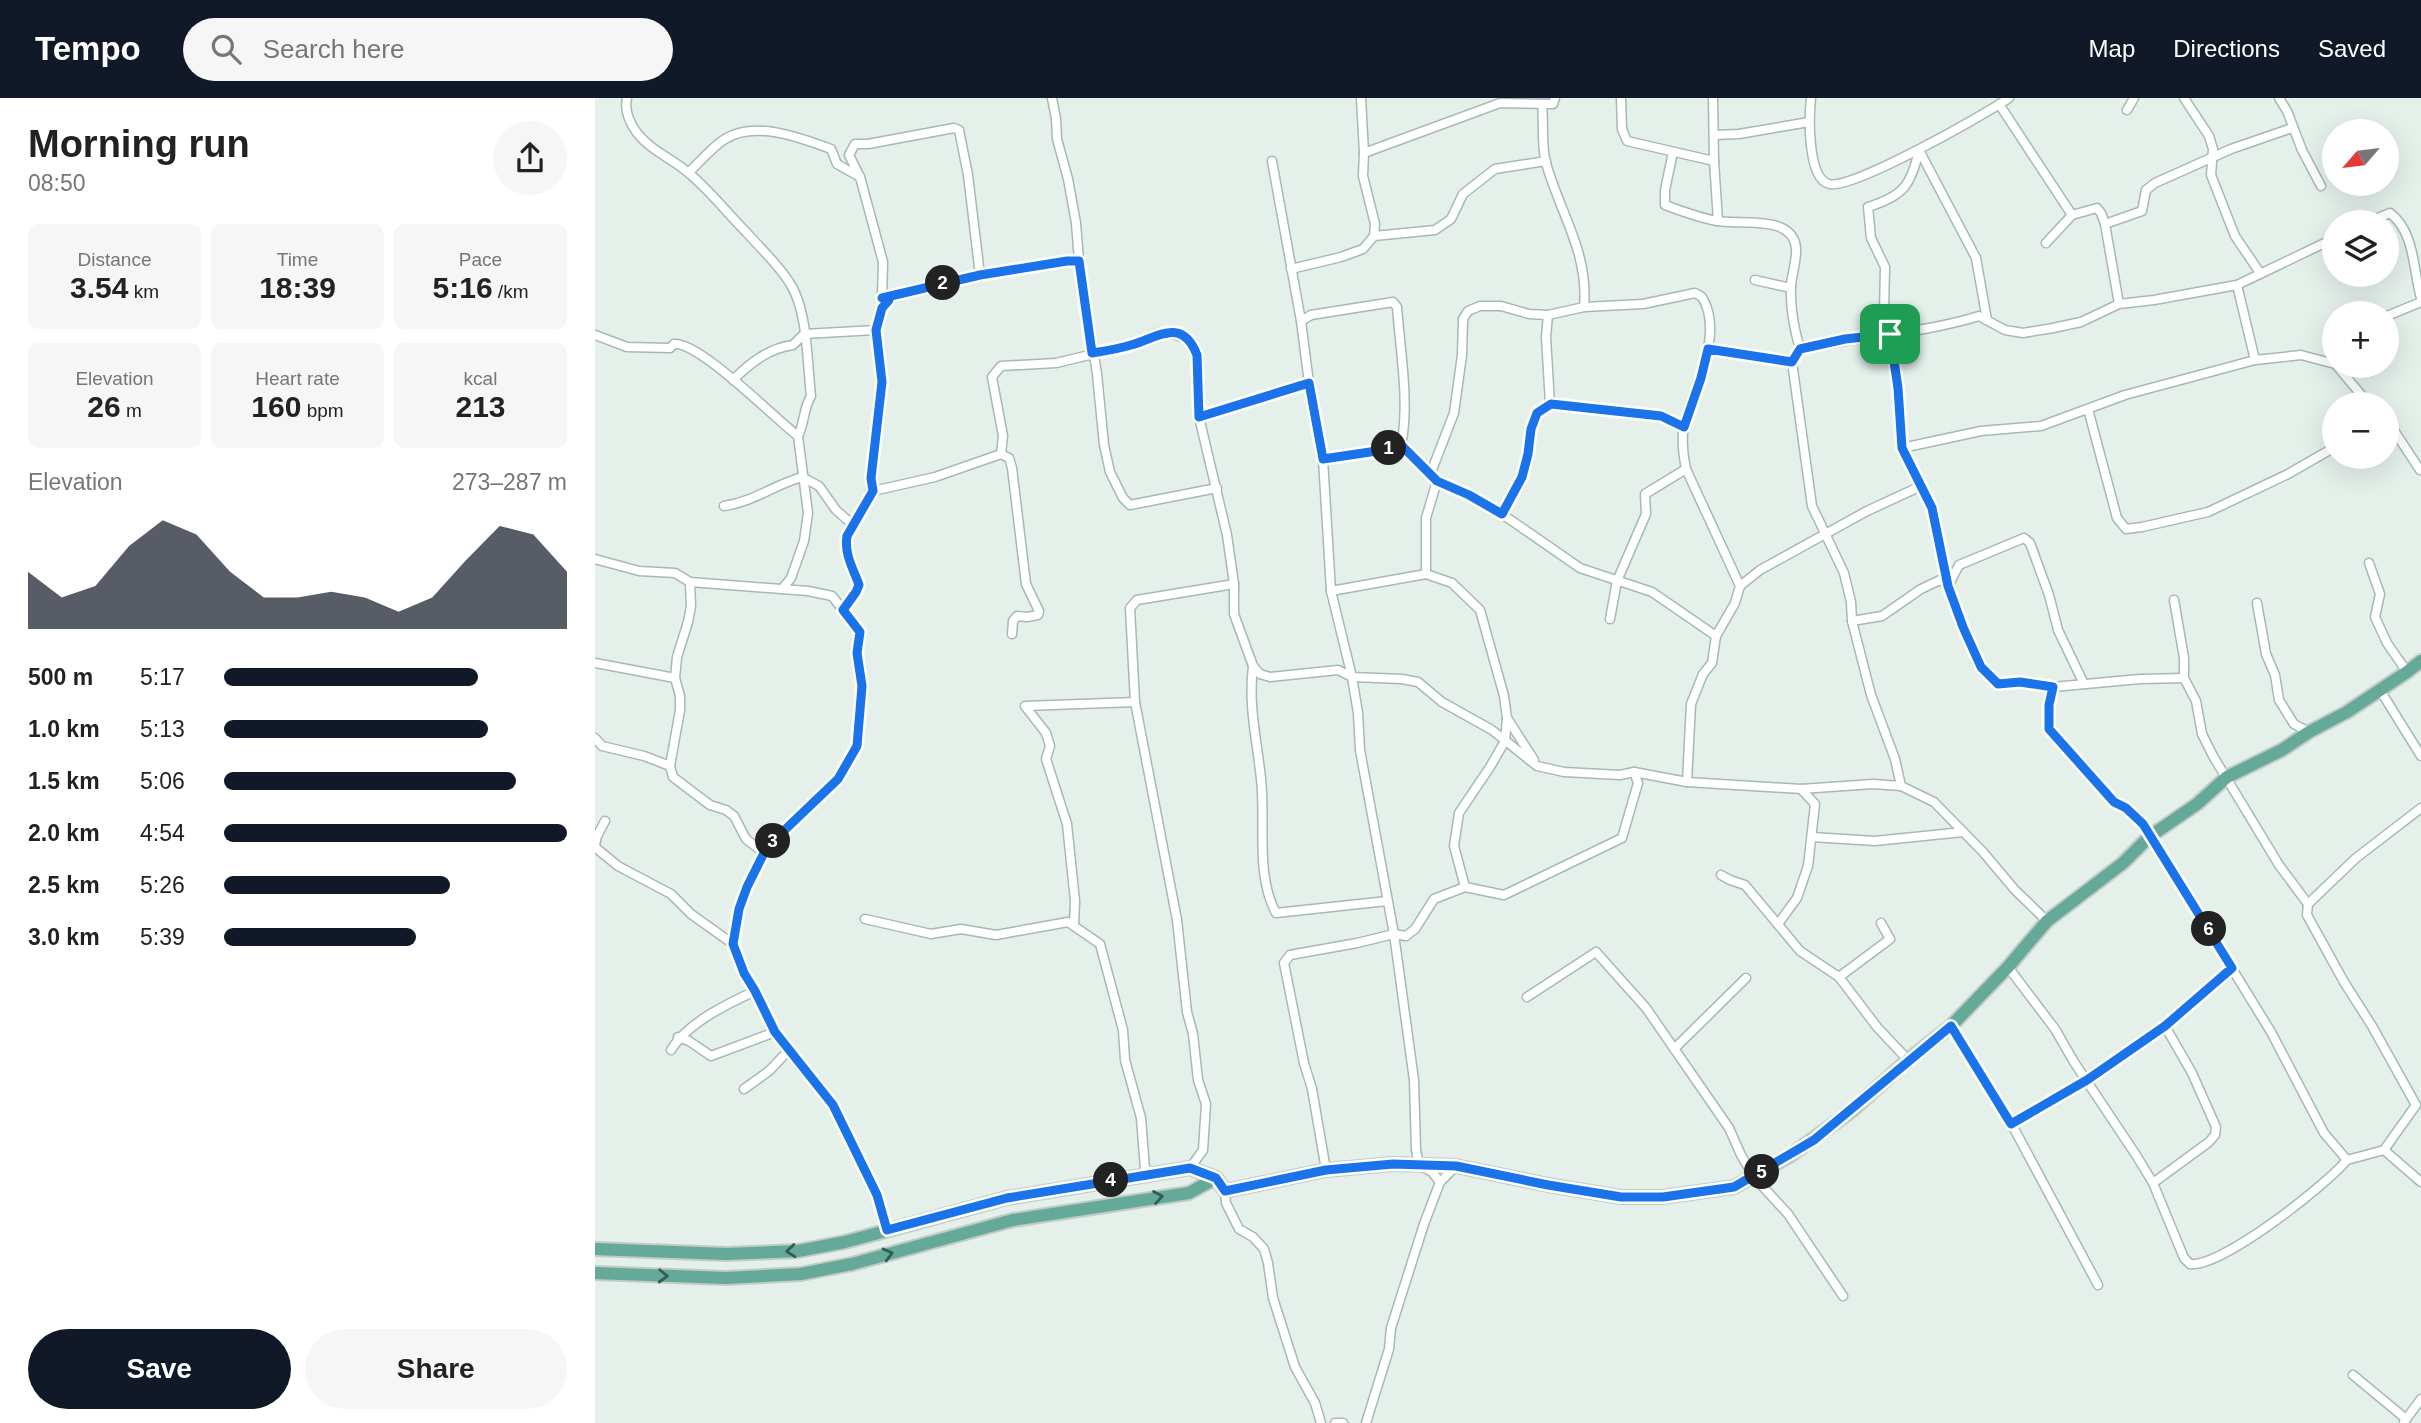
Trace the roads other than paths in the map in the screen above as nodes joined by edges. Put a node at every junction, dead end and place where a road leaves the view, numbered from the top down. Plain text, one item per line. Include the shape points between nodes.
1 (627, 98) edge
2 (1052, 98) edge
3 (1361, 98) edge
4 (1555, 98) edge
5 (1621, 98) edge
6 (1713, 98) edge
7 (1811, 98) edge
8 (2009, 98) edge
9 (2134, 98) edge
10 (2184, 98) edge
11 (2279, 98) edge
12 (1499, 101) edge
13 (1542, 104) junction
14 (1999, 104) junction
15 (2127, 110) dead end
16 (1809, 122) junction
17 (2293, 128) junction
18 (1714, 135) junction
19 (1919, 150) junction
20 (1673, 152) junction
21 (1364, 153) junction
22 (2211, 159) junction
23 (1272, 161) dead end
24 (1546, 161) junction
25 (1714, 161) junction
26 (688, 172) junction
27 (860, 177) junction
28 (2321, 186) dead end
29 (2072, 215) junction
30 (1718, 221) junction
31 (2105, 224) junction
32 (2399, 224) edge
33 (1374, 236) junction
34 (2046, 243) dead end
35 (2322, 244) edge
36 (1079, 261) junction
37 (1291, 269) junction
38 (2260, 273) junction
39 (980, 275) junction
40 (1755, 280) dead end
41 (2237, 285) junction
42 (1791, 288) junction
43 (882, 298) junction
44 (2421, 300) edge
45 (2119, 304) junction
46 (1584, 307) junction
47 (2399, 310) edge
48 (1548, 316) junction
49 (1301, 320) junction
50 (1987, 320) junction
51 (876, 330) junction
52 (804, 334) junction
53 (1890, 334) junction
54 (595, 335) edge
55 (1708, 349) junction
56 (1800, 349) junction
57 (1092, 353) junction
58 (2255, 360) junction
59 (2322, 361) edge
60 (1792, 362) junction
61 (2347, 378) edge
62 (733, 380) junction
63 (1309, 383) junction
64 (2359, 392) edge
65 (1551, 404) junction
66 (2088, 409) junction
67 (1199, 417) junction
68 (1684, 427) junction
69 (798, 436) junction
70 (2399, 438) edge
71 (1401, 445) junction
72 (1902, 448) junction
73 (1001, 454) junction
74 (2322, 454) edge
75 (1323, 459) junction
76 (1686, 469) junction
77 (2420, 470) edge
78 (802, 477) junction
79 (1433, 478) junction
80 (1919, 486) junction
81 (1217, 488) junction
82 (873, 491) junction
83 (724, 506) dead end
84 (1502, 514) junction
85 (853, 525) junction
86 (1825, 536) junction
87 (595, 559) edge
88 (2369, 563) dead end
89 (1426, 574) junction
90 (1617, 581) junction
91 (689, 582) junction
92 (1234, 584) junction
93 (1740, 586) junction
94 (1948, 586) junction
95 (782, 589) junction
96 (1331, 591) junction
97 (2174, 600) dead end
98 (2256, 603) dead end
99 (843, 610) junction
100 (1610, 619) dead end
101 (1852, 621) junction
102 (1012, 635) dead end
103 (1716, 636) junction
104 (2421, 661) edge
105 (595, 663) edge
106 (1253, 666) junction
107 (2407, 673) junction
108 (1352, 677) junction
109 (675, 678) junction
110 (2184, 678) junction
111 (2084, 684) junction
112 (2053, 687) junction
113 (2380, 690) junction
114 (1135, 702) junction
115 (1507, 718) junction
116 (2309, 732) junction
117 (595, 738) edge
118 (1505, 741) junction
119 (2421, 756) edge
120 (670, 766) junction
121 (1537, 766) junction
122 (1633, 772) junction
123 (2227, 778) junction
124 (1687, 782) junction
125 (1901, 786) junction
126 (1801, 789) junction
127 (2421, 808) edge
128 (605, 821) dead end
129 (1963, 832) junction
130 (1812, 837) junction
131 (2149, 837) junction
132 (595, 846) edge
133 (764, 853) junction
134 (1721, 875) dead end
135 (1465, 887) junction
136 (1387, 901) junction
137 (2308, 904) junction
138 (865, 919) dead end
139 (2047, 921) junction
140 (1881, 923) dead end
141 (1778, 924) junction
142 (1074, 925) junction
143 (1394, 934) junction
144 (733, 944) junction
145 (2008, 967) junction
146 (2232, 968) junction
147 (1839, 977) junction
148 (1746, 978) dead end
149 (755, 991) junction
150 (1527, 997) dead end
151 (1951, 1026) junction
152 (2165, 1026) junction
153 (775, 1032) junction
154 (678, 1037) junction
155 (1674, 1049) junction
156 (671, 1050) dead end
157 (790, 1053) junction
158 (1908, 1059) junction
159 (2087, 1080) junction
160 (744, 1089) dead end
161 (2418, 1104) edge
162 (2011, 1124) junction
163 (2383, 1150) junction
164 (2347, 1160) junction
165 (1419, 1165) junction
166 (1456, 1166) junction
167 (1190, 1168) junction
168 (1326, 1170) junction
169 (1156, 1173) junction
170 (1754, 1177) junction
171 (1216, 1178) junction
172 (1440, 1182) junction
173 (2421, 1182) edge
174 (2153, 1183) junction
175 (1225, 1191) junction
176 (887, 1230) junction
177 (595, 1249) edge
178 (595, 1273) edge
179 (2098, 1285) dead end
180 (1843, 1296) dead end
181 (2353, 1375) dead end
182 (2421, 1399) edge
183 (2405, 1421) edge
184 (1321, 1423) edge
185 (1335, 1423) edge
186 (1343, 1423) edge
187 (1366, 1423) edge

1 - 26 street via 625,107 638,134 655,152
2 - 36 street
3 - 21 street
4 - 13 street via 1553,104
5 - 20 street via 1627,141
6 - 18 street
7 - 16 street
8 - 14 street
9 - 15 street
10 - 22 street via 2209,136
11 - 17 street
12 - 13 street
12 - 21 street
13 - 24 street
14 - 19 street
14 - 29 street
16 - 18 street
16 - 19 street via 1815,169 1829,184 1844,183
17 - 22 street
17 - 28 street
18 - 25 street
19 - 50 street via 1976,258
19 - 53 street via 1915,170 1903,191 1868,207 1871,238 1885,267 1884,311
20 - 25 street
20 - 30 street via 1665,205
21 - 33 street via 1363,176
22 - 31 street via 2150,186 2142,211
22 - 38 street via 2211,175 2235,236
23 - 37 street
24 - 33 street via 1495,169 1463,194 1451,219 1436,230
24 - 46 street via 1573,232 1586,283
25 - 30 street
26 - 27 street via 725,139 743,131 764,131 831,149 837,164
26 - 52 street via 789,281 798,297
27 - 39 street via 849,155 855,144 958,131
27 - 43 street via 883,262
29 - 31 street via 2097,208
29 - 34 street
30 - 42 street via 1784,228 1796,249
31 - 45 street
32 - 44 street via 2409,242
33 - 37 street via 1363,249
35 - 38 street
36 - 39 street
36 - 57 street
37 - 49 street
38 - 41 street
39 - 43 street
40 - 42 street
41 - 45 street
41 - 58 street
42 - 56 street
43 - 51 street via 889,300
44 - 47 street
45 - 50 street via 2081,322 2023,333
46 - 48 street
46 - 55 street via 1643,304 1695,293 1702,297 1709,317
48 - 65 street
48 - 79 street via 1501,306 1468,311 1463,320 1454,413
49 - 63 street
49 - 71 street via 1394,302 1404,405
50 - 53 street via 1979,316
51 - 52 street
51 - 82 street via 882,382
52 - 62 street via 793,345 764,355
52 - 69 street via 811,396
53 - 56 street
53 - 72 street
54 - 62 street via 627,347 670,348 679,343
55 - 60 street
55 - 68 street
56 - 60 street
57 - 67 street via 1135,344 1158,333 1187,338 1197,355
57 - 73 street via 1056,363 1001,366 992,377 1003,436
57 - 81 street via 1110,472 1126,503
58 - 59 street via 2301,355
58 - 66 street
60 - 86 street via 1812,506
61 - 64 street
62 - 69 street
63 - 67 street
63 - 75 street
65 - 68 street via 1661,416
65 - 84 street via 1537,413 1522,477
66 - 72 street via 2041,426 1981,431
66 - 74 street via 2117,518 2126,529 2208,512
67 - 81 street
68 - 76 street
69 - 78 street
70 - 77 street
71 - 75 street
71 - 79 street
72 - 80 street
73 - 82 street via 935,477
73 - 102 street via 1013,468 1026,584 1039,611 1032,617 1017,616
75 - 96 street
76 - 90 street via 1645,494 1646,514
76 - 93 street
78 - 83 street
78 - 85 street via 819,486
78 - 95 street via 808,513 804,541 791,578
79 - 84 street
79 - 89 street via 1426,517
80 - 86 street
80 - 94 street via 1932,508
81 - 92 street
82 - 85 street
84 - 90 street via 1580,568
85 - 99 street via 846,552 859,585
86 - 93 street via 1760,570
86 - 101 street via 1844,573
87 - 91 street via 639,571 675,573
88 - 107 street via 2380,594 2375,617
89 - 96 street
89 - 115 street via 1452,583 1480,610
90 - 100 street
90 - 103 street via 1651,592
91 - 95 street
91 - 109 street via 691,606
92 - 106 street via 1234,614
92 - 114 street via 1132,603
93 - 103 street
94 - 101 street via 1940,580 1882,616
94 - 111 street via 1959,565 2024,538 2030,543 2058,630
94 - 112 street via 1981,667 1998,684
95 - 99 street via 832,596
96 - 108 street
97 - 110 street
98 - 116 street via 2279,700 2294,724
99 - 133 street via 860,632 857,746 838,779
101 - 125 street
103 - 124 street via 1712,663 1691,704
104 - 107 main road
105 - 109 street
106 - 108 street via 1270,677 1338,670
106 - 136 street via 1251,717 1261,780 1266,876 1276,913
107 - 113 main road
108 - 118 street via 1418,682
108 - 136 street
109 - 120 street via 680,709
110 - 111 street
110 - 123 street via 2196,701 2202,734
111 - 112 street
112 - 131 street via 2049,729 2114,802 2143,824
113 - 116 main road
113 - 119 street
114 - 142 street via 1025,706 1050,746 1046,759 1067,824
114 - 167 street via 1177,920 1198,1080 1206,1104 1203,1150
115 - 118 street
115 - 121 street
116 - 123 main road
117 - 120 street via 601,746
118 - 121 street
118 - 135 street via 1459,813 1454,846
120 - 133 street via 673,777 710,805 734,816 746,839
121 - 122 street via 1565,772
122 - 124 street
122 - 135 street via 1638,783 1622,838 1504,895
123 - 131 main road
123 - 137 street
124 - 126 street
125 - 126 street
125 - 129 street via 1934,802
126 - 130 street via 1815,804
127 - 137 street via 2356,858
128 - 132 street
129 - 130 street via 1875,841
129 - 139 street
130 - 141 street via 1797,898
131 - 139 main road via 2123,863
131 - 146 street
132 - 144 street via 618,866 671,894
133 - 144 street via 739,909
134 - 141 street via 1745,885
135 - 143 street via 1431,901 1406,936
136 - 143 street
137 - 161 street via 2311,927
138 - 142 street via 931,934 961,929 996,935 1068,922
139 - 145 main road
140 - 147 street via 1891,939
141 - 147 street via 1800,951
142 - 169 street via 1100,944 1141,1118 1145,1169
143 - 165 street
143 - 168 street via 1290,954 1284,963
144 - 149 street
145 - 151 main road
145 - 159 street via 2055,1028
146 - 152 street
146 - 164 street via 2324,1133
147 - 158 street
148 - 155 street
149 - 153 street
149 - 154 street
150 - 155 street via 1595,952 1646,1008
151 - 158 main road
151 - 162 street
152 - 159 street
152 - 174 street via 2216,1127 2209,1142
153 - 154 street via 711,1056
153 - 157 street
154 - 156 street
155 - 170 street via 1729,1128
157 - 160 street
157 - 176 street via 833,1105 877,1195
158 - 170 main road via 1814,1140
159 - 162 street
159 - 174 street
161 - 163 street
162 - 179 street
163 - 164 street
163 - 173 street
164 - 174 street via 2293,1209 2197,1265 2184,1258
165 - 166 main road
165 - 168 main road
165 - 172 street
166 - 170 main road via 1621,1197 1663,1197 1734,1187
166 - 172 street
167 - 169 main road
167 - 171 main road
168 - 175 main road
169 - 176 main road via 1007,1198
170 - 180 street via 1789,1214
171 - 175 main road
178 -> 171 main road via 726,1278 800,1274 1013,1220 1189,1193
172 - 187 street via 1391,1328
175 - 184 street via 1239,1228 1264,1250 1273,1298 1295,1367
176 -> 177 main road via 797,1251 726,1254
181 - 183 street
182 - 183 street
185 - 186 street

